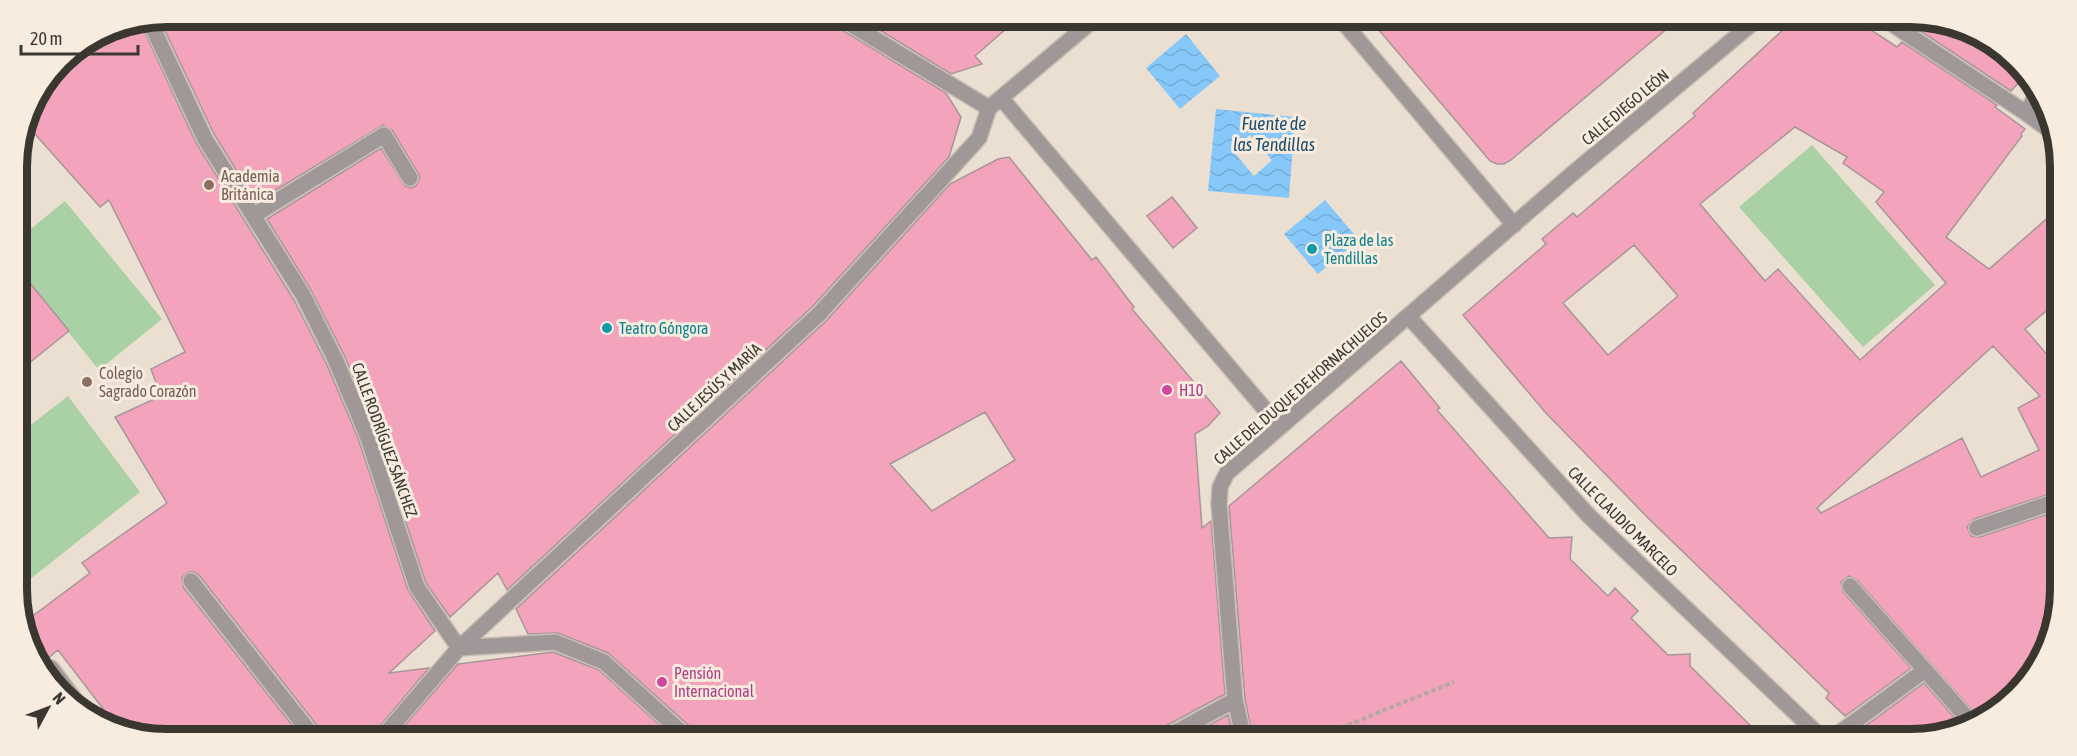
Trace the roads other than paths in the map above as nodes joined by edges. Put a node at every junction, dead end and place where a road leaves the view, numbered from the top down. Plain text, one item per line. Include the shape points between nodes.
1 (857, 27) edge
2 (1085, 27) edge
3 (1347, 27) edge
4 (1748, 27) edge
5 (1897, 27) edge
6 (153, 28) edge
7 (2033, 101) edge
8 (995, 103) junction
9 (2026, 113) junction
10 (2043, 125) edge
11 (410, 178) dead end
12 (254, 214) junction
13 (1514, 225) junction
14 (1409, 317) junction
15 (1280, 427) junction
16 (2050, 503) edge
17 (1977, 528) dead end
18 (191, 581) dead end
19 (1850, 586) dead end
20 (459, 648) junction
21 (1924, 670) junction
22 (1235, 700) junction
23 (1966, 717) edge
24 (306, 729) edge
25 (390, 729) edge
26 (678, 729) edge
27 (1181, 729) edge
28 (1242, 729) edge
29 (1813, 729) edge
30 (1844, 729) edge

1 - 8 street
2 - 8 street
3 - 13 street
4 - 13 street, CALLE DIEGO LEÓN
5 - 9 street
6 - 12 street, CALLE RODRÍGUEZ SÁNCHEZ via 205,139
7 - 9 street
8 - 15 street
8 - 20 street, CALLE JESÚS Y MARÍA via 979,138 819,314
9 - 10 street
11 - 12 street via 384,135
12 - 20 street, CALLE RODRÍGUEZ SÁNCHEZ via 303,295 336,361 367,435 417,587
13 - 14 street
14 - 15 street, CALLE DEL DUQUE DE HORNACHUELOS
14 - 29 street, CALLE CLAUDIO MARCELO via 1590,516
15 - 22 street, CALLE DEL DUQUE DE HORNACHUELOS via 1227,473 1220,488
16 - 17 street
18 - 24 street
19 - 21 street
20 - 25 street, CALLE JESÚS Y MARÍA
20 - 26 street via 555,642 604,662
21 - 23 street
21 - 30 street
22 - 27 street
22 - 28 street, CALLE DEL DUQUE DE HORNACHUELOS

